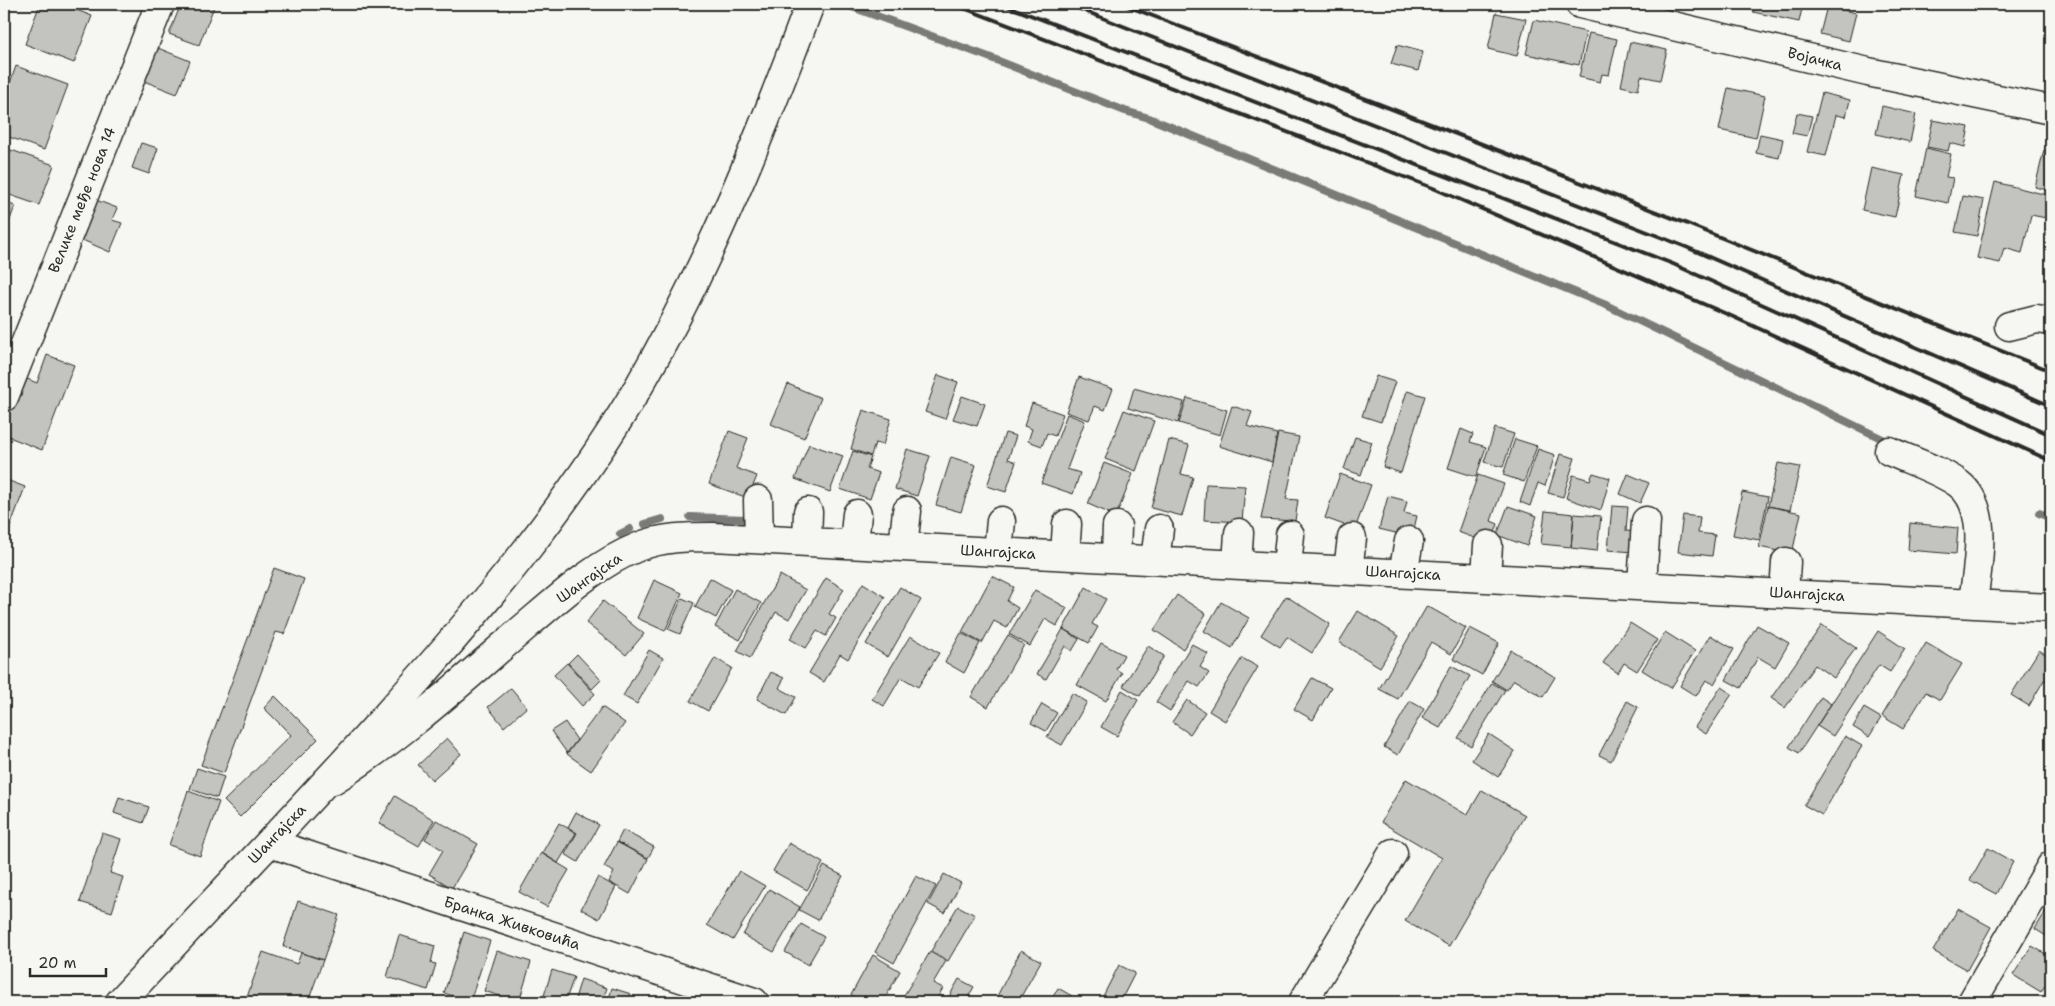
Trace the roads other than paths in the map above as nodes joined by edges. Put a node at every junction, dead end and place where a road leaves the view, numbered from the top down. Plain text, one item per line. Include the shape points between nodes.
1 (160, 4) edge
2 (810, 4) edge
3 (1580, 4) edge
4 (2051, 110) edge
5 (2051, 321) edge
6 (2009, 326) dead end
7 (4, 397) edge
8 (1888, 450) dead end
9 (758, 500) dead end
10 (906, 511) dead end
11 (808, 512) dead end
12 (857, 514) dead end
13 (1000, 521) dead end
14 (1646, 521) dead end
15 (1067, 524) dead end
16 (1117, 526) dead end
17 (1159, 529) dead end
18 (1239, 533) dead end
19 (1290, 535) dead end
20 (1352, 538) dead end
21 (760, 539) junction
22 (1409, 541) dead end
23 (807, 542) junction
24 (854, 544) junction
25 (1488, 545) dead end
26 (903, 546) junction
27 (998, 551) junction
28 (1065, 555) junction
29 (1116, 558) junction
30 (1155, 560) junction
31 (1786, 562) dead end
32 (1237, 564) junction
33 (1286, 567) junction
34 (1348, 570) junction
35 (1404, 573) junction
36 (1486, 577) junction
37 (1642, 585) junction
38 (1784, 593) junction
39 (1973, 602) junction
40 (2051, 608) edge
41 (322, 788) junction
42 (270, 843) junction
43 (1393, 853) dead end
44 (2051, 866) edge
45 (120, 1002) edge
46 (754, 1002) edge
47 (1303, 1002) edge
48 (1972, 1002) edge

1 - 7 street, Велике међе нова 14
2 - 41 street via 752,153 705,261 639,386 527,551 442,654
3 - 4 street, Војачка via 1868,72
5 - 6 street via 2037,319
8 - 39 street via 1959,484 1971,500 1979,522 1980,551
9 - 21 street
10 - 26 street
11 - 23 street
12 - 24 street
13 - 27 street
14 - 37 street
15 - 28 street
16 - 29 street
17 - 30 street
18 - 32 street
19 - 33 street
20 - 34 street
21 - 23 street, Шангајска
21 - 41 street, Шангајска via 674,537 638,547 615,558 558,599 383,747
22 - 35 street
23 - 24 street, Шангајска
24 - 26 street, Шангајска
25 - 36 street
26 - 27 street, Шангајска
27 - 28 street, Шангајска
28 - 29 street, Шангајска
29 - 30 street, Шангајска
30 - 32 street, Шангајска
31 - 38 street
32 - 33 street, Шангајска
33 - 34 street, Шангајска
34 - 35 street, Шангајска
35 - 36 street, Шангајска
36 - 37 street, Шангајска
37 - 38 street, Шангајска
38 - 39 street, Шангајска
39 - 40 street, Шангајска
41 - 42 street, Шангајска
42 - 45 street, Шангајска
42 - 46 street, Бранка Живковића
43 - 47 street
44 - 48 street

